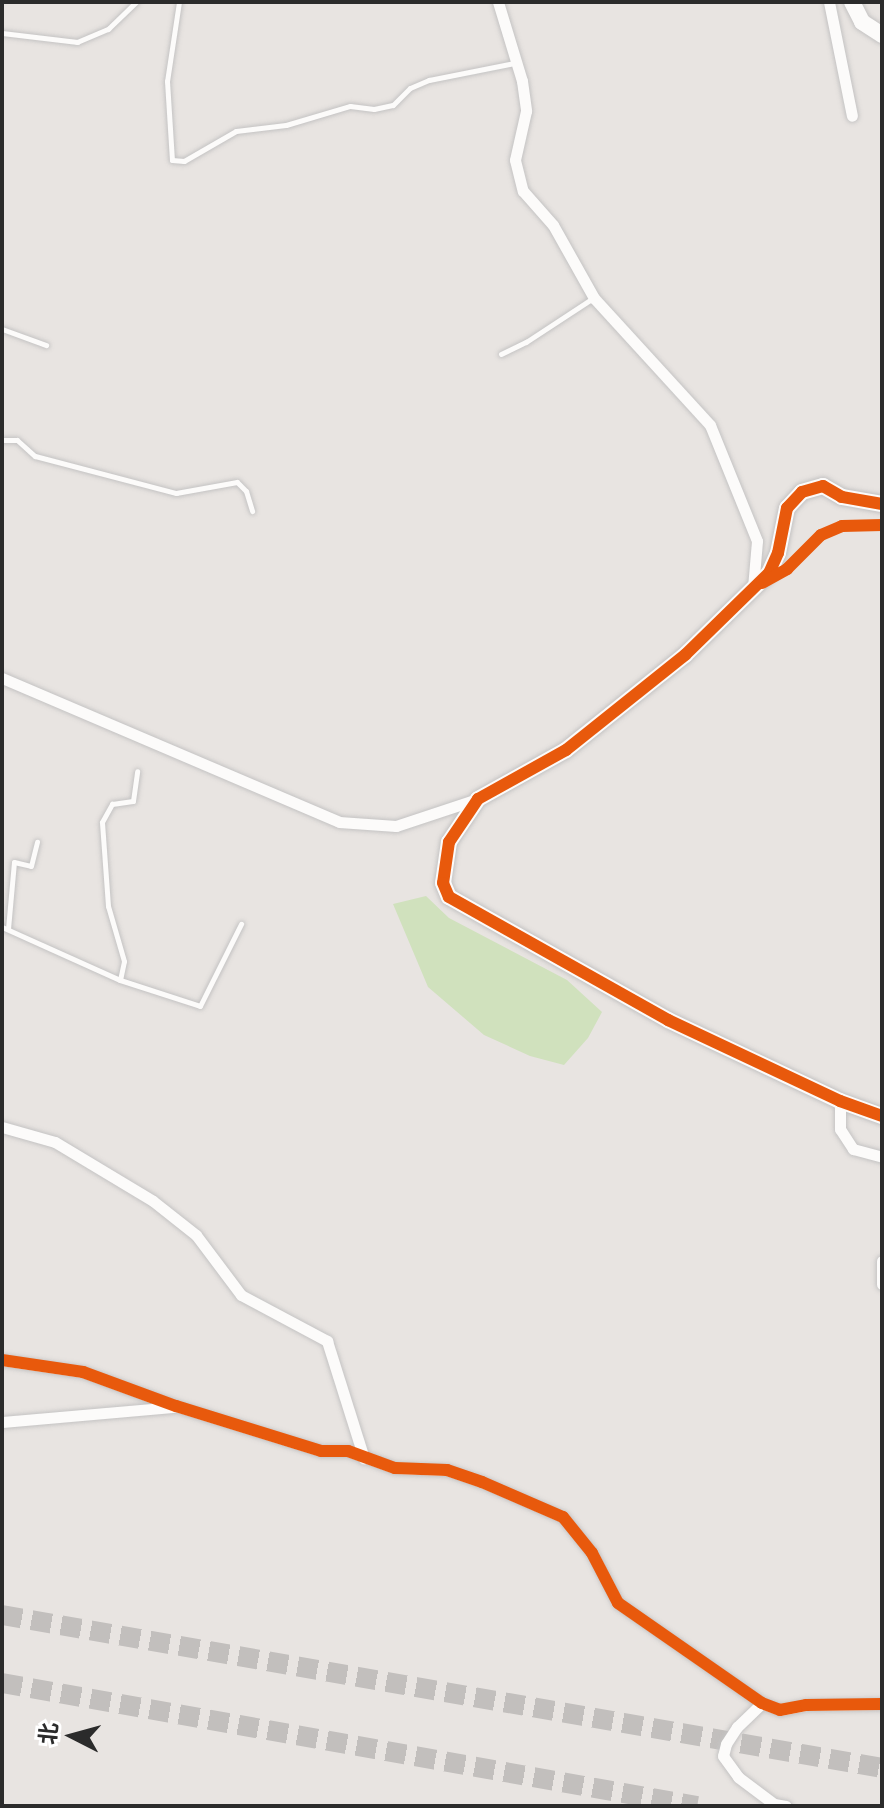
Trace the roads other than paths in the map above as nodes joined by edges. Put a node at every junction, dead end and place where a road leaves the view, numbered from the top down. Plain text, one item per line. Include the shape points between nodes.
1 (136, 2) edge
2 (179, 2) edge
3 (498, 2) edge
4 (829, 2) edge
5 (852, 2) edge
6 (2, 33) edge
7 (882, 35) edge
8 (516, 63) junction
9 (852, 116) dead end
10 (594, 298) junction
11 (2, 329) edge
12 (46, 345) dead end
13 (501, 354) dead end
14 (2, 440) edge
15 (882, 504) edge
16 (252, 511) dead end
17 (753, 589) junction
18 (2, 678) edge
19 (137, 771) dead end
20 (478, 799) junction
21 (37, 842) dead end
22 (241, 924) dead end
23 (5, 928) edge
24 (120, 980) junction
25 (840, 1101) junction
26 (882, 1116) edge
27 (2, 1127) edge
28 (882, 1157) edge
29 (882, 1261) edge
30 (882, 1284) edge
31 (2, 1360) edge
32 (176, 1406) junction
33 (2, 1422) edge
34 (364, 1458) junction
35 (762, 1703) junction
36 (882, 1704) edge
37 (786, 1806) edge

1 - 6 lane via 108,29 77,42
2 - 8 lane via 167,81 172,160 184,161 236,131 286,125 350,106 393,105 410,88 429,80
3 - 8 street
4 - 9 street
5 - 7 street via 862,22
8 - 10 street via 526,111 515,160 523,191 553,225
10 - 13 lane
10 - 17 street via 710,425 757,541
11 - 12 lane
14 - 16 lane via 17,440 35,456 176,493 237,482
15 - 17 street via 842,497 823,486 802,492 787,508 769,573
17 - 20 street via 685,655 566,750
18 - 20 street via 339,822 396,826
19 - 24 lane via 133,801 112,804 102,822 108,906 124,961
20 - 25 street via 449,842 443,883 449,897 668,1020
21 - 23 lane via 31,866 14,862
22 - 24 lane via 200,1006
23 - 24 lane
25 - 26 street
25 - 28 street via 840,1129 853,1149
27 - 34 street via 55,1142 153,1201 196,1235 241,1295 327,1341
29 - 30 street
31 - 32 street via 83,1372
32 - 33 street
32 - 34 street via 321,1451 348,1451
34 - 35 street via 395,1468 447,1470 563,1517 592,1553 618,1603
35 - 36 street via 780,1710
35 - 37 street via 737,1727 723,1756 738,1777 774,1804

